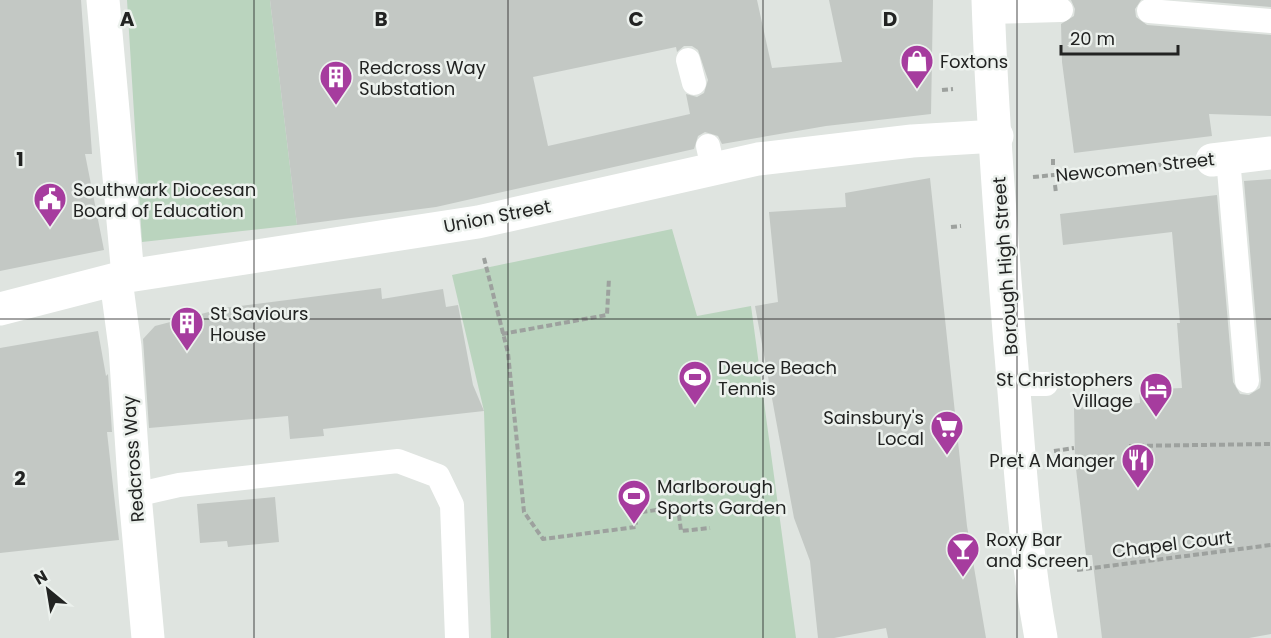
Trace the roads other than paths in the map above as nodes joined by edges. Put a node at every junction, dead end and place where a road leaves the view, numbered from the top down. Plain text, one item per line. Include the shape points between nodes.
1 (103, 0) edge
2 (988, 6) edge
3 (1060, 10) dead end
4 (1149, 11) dead end
5 (1271, 21) edge
6 (688, 60) dead end
7 (694, 83) dead end
8 (997, 136) junction
9 (1271, 153) edge
10 (1220, 159) joint
11 (122, 278) junction
12 (0, 309) edge
13 (1247, 381) dead end
14 (1013, 384) junction
15 (1046, 384) dead end
16 (135, 495) junction
17 (148, 638) edge
18 (457, 638) edge
19 (1041, 638) edge

1 - 11 street, Redcross Way
2 - 3 lane
2 - 8 street, Borough High Street
4 - 5 lane
6 - 7 lane
8 - 11 street, Union Street via 882,144 758,159 711,157 478,222
8 - 14 street, Borough High Street
9 - 10 street, Newcomen Street
10 - 13 lane
11 - 12 street, Union Street
11 - 16 street, Redcross Way
14 - 15 lane
14 - 19 street, Borough High Street via 1029,575
16 - 17 street, Redcross Way
16 - 18 lane via 179,485 398,462 438,476 452,505

